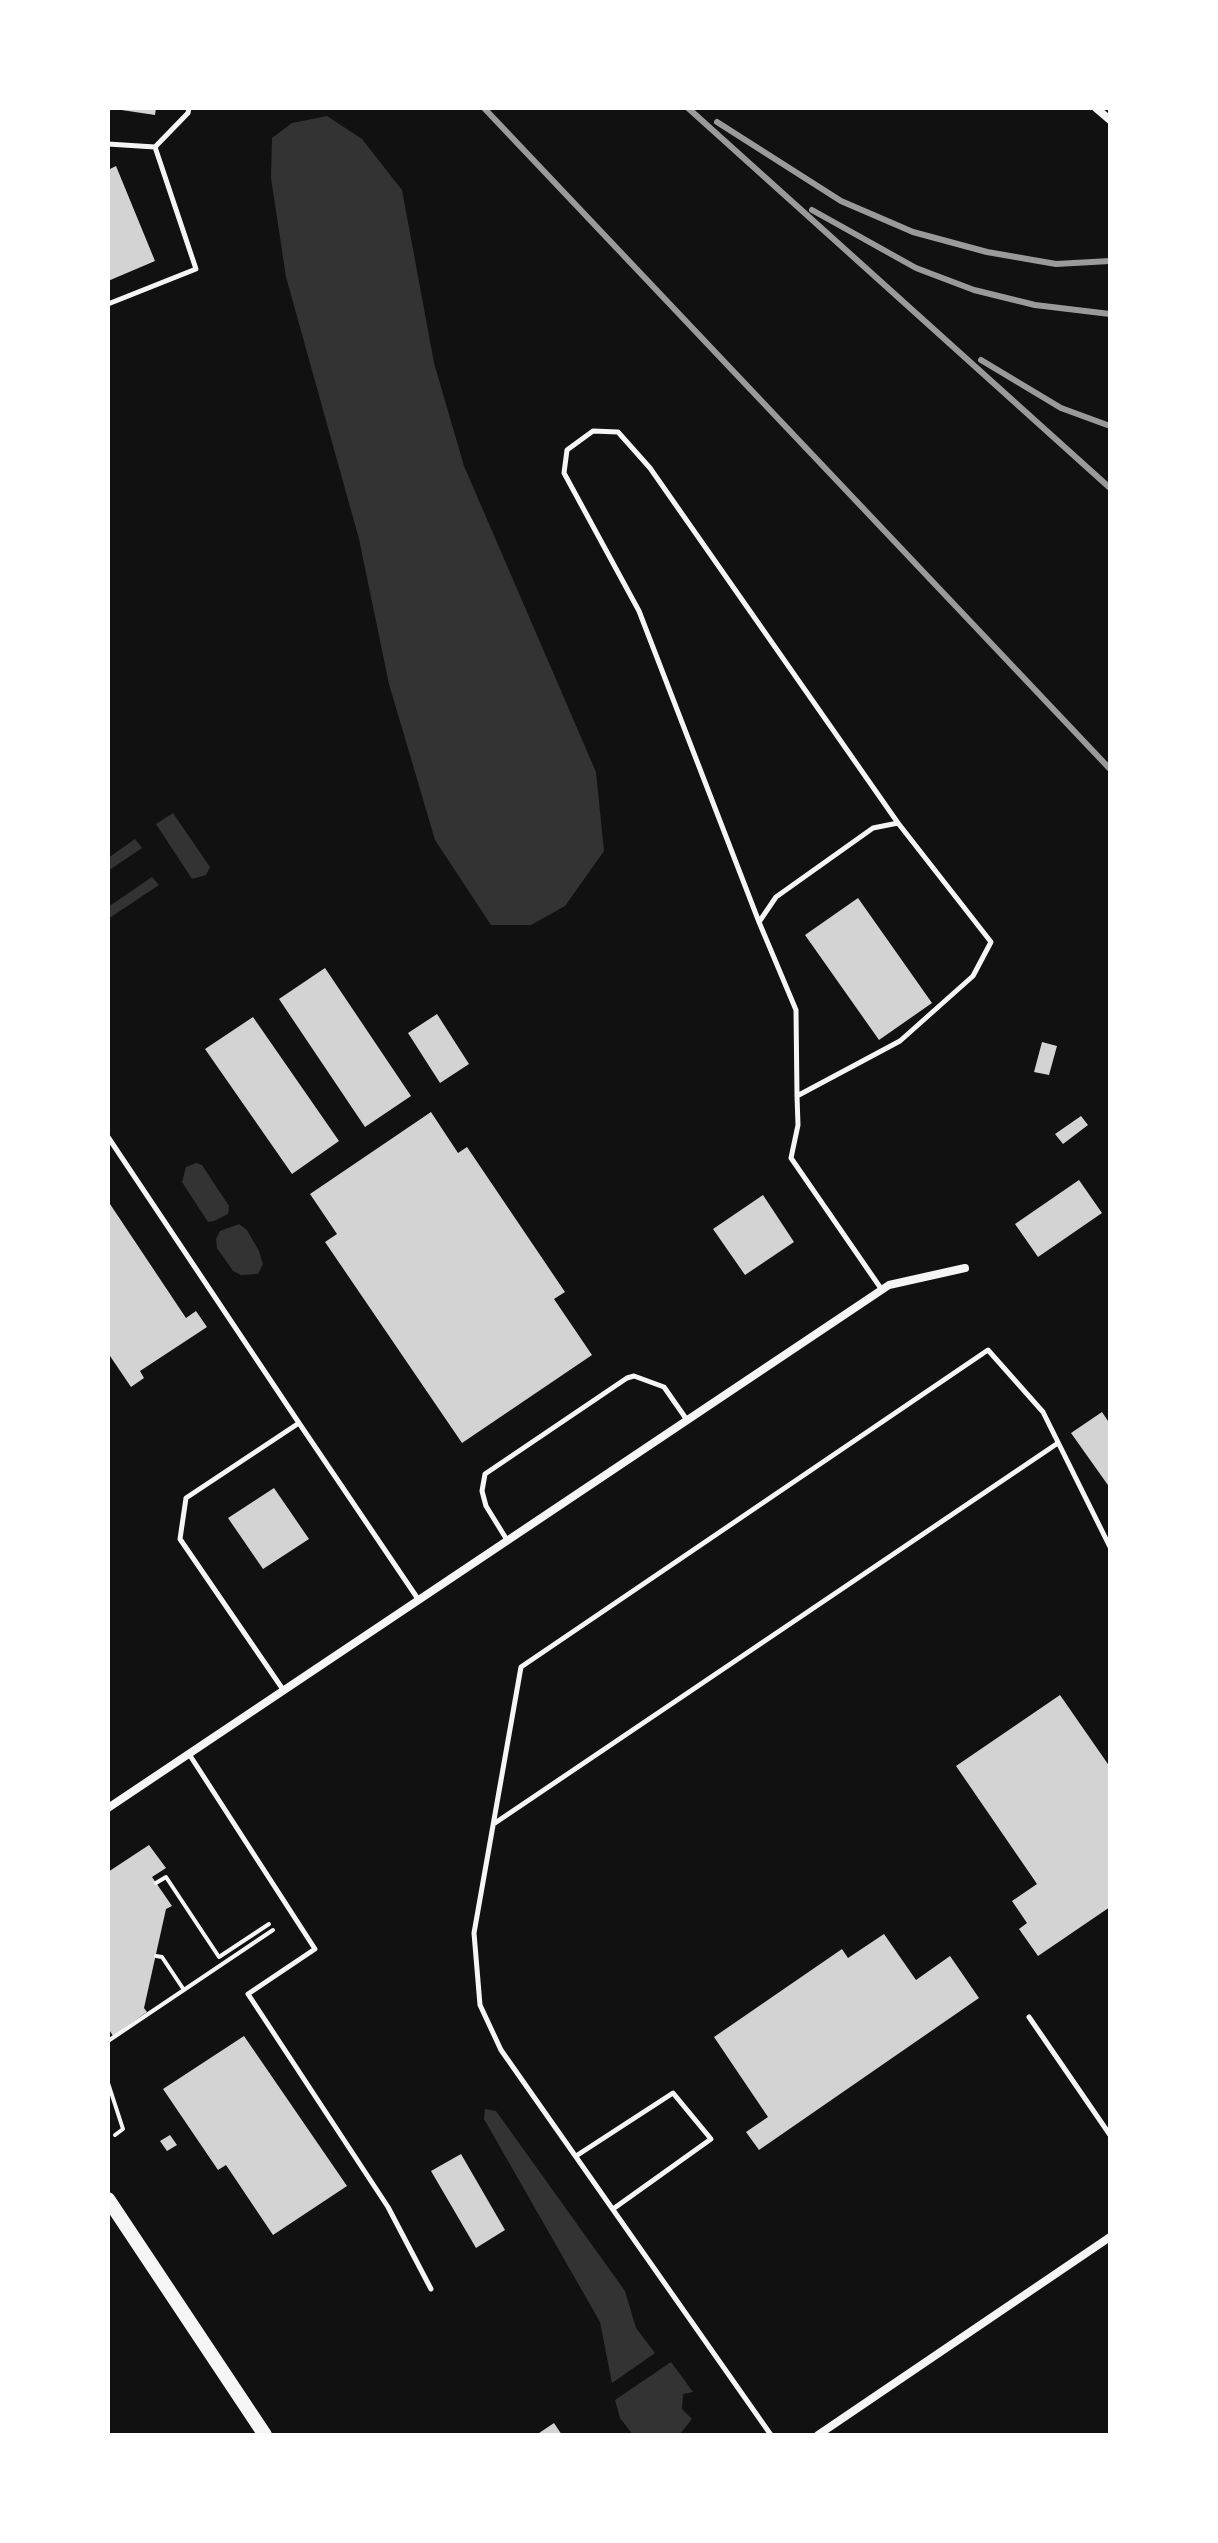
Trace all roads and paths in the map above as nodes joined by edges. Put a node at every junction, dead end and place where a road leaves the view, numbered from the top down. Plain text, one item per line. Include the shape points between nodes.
1 (189, 108) edge
2 (1096, 108) edge
3 (1110, 120) edge
4 (108, 144) edge
5 (155, 147) junction
6 (108, 304) edge
7 (898, 823) junction
8 (759, 922) junction
9 (797, 1096) junction
10 (108, 1137) edge
11 (965, 1268) dead end
12 (882, 1290) junction
13 (687, 1420) junction
14 (299, 1423) junction
15 (1058, 1443) junction
16 (507, 1541) junction
17 (1110, 1547) edge
18 (419, 1600) junction
19 (284, 1691) junction
20 (189, 1754) junction
21 (108, 1808) edge
22 (494, 1823) junction
23 (156, 1883) dead end
24 (269, 1924) dead end
25 (273, 1930) dead end
26 (223, 1955) junction
27 (156, 1956) dead end
28 (228, 1961) junction
29 (184, 1990) junction
30 (1029, 2017) dead end
31 (108, 2041) edge
32 (108, 2083) edge
33 (115, 2135) dead end
34 (1110, 2135) edge
35 (576, 2156) junction
36 (108, 2199) edge
37 (613, 2209) junction
38 (1110, 2237) edge
39 (431, 2289) dead end
40 (265, 2435) edge
41 (771, 2435) edge
42 (818, 2435) edge

1 - 5 lane
2 - 3 street
4 - 5 lane
5 - 6 lane via 196,269
7 - 8 lane via 873,828 776,897
7 - 8 lane via 642,459 618,432 593,431 567,450 564,473 639,611
7 - 9 lane via 991,942 973,976 900,1041
8 - 9 lane via 796,1010
9 - 12 lane via 791,1158
10 - 14 lane
11 - 12 street
12 - 13 street
13 - 16 street
13 - 16 lane via 664,1387 627,1378 485,1474 486,1506
14 - 18 lane
14 - 19 lane via 186,1498 180,1539
15 - 17 lane
15 - 22 lane
15 - 22 lane via 1043,1412 988,1350 521,1667
16 - 18 street
18 - 19 street
19 - 20 street
20 - 21 street
20 - 39 lane via 315,1949 248,1994 388,2207
22 - 35 lane via 474,1933 480,2005 501,2050
23 - 26 path via 166,1877 219,1957
24 - 26 path
25 - 28 path
26 - 28 path
27 - 29 path
28 - 29 path
29 - 31 path
30 - 34 lane
32 - 33 path via 123,2129
35 - 37 lane
35 - 37 lane via 673,2093 711,2139
36 - 40 main road
37 - 41 lane
38 - 42 street

